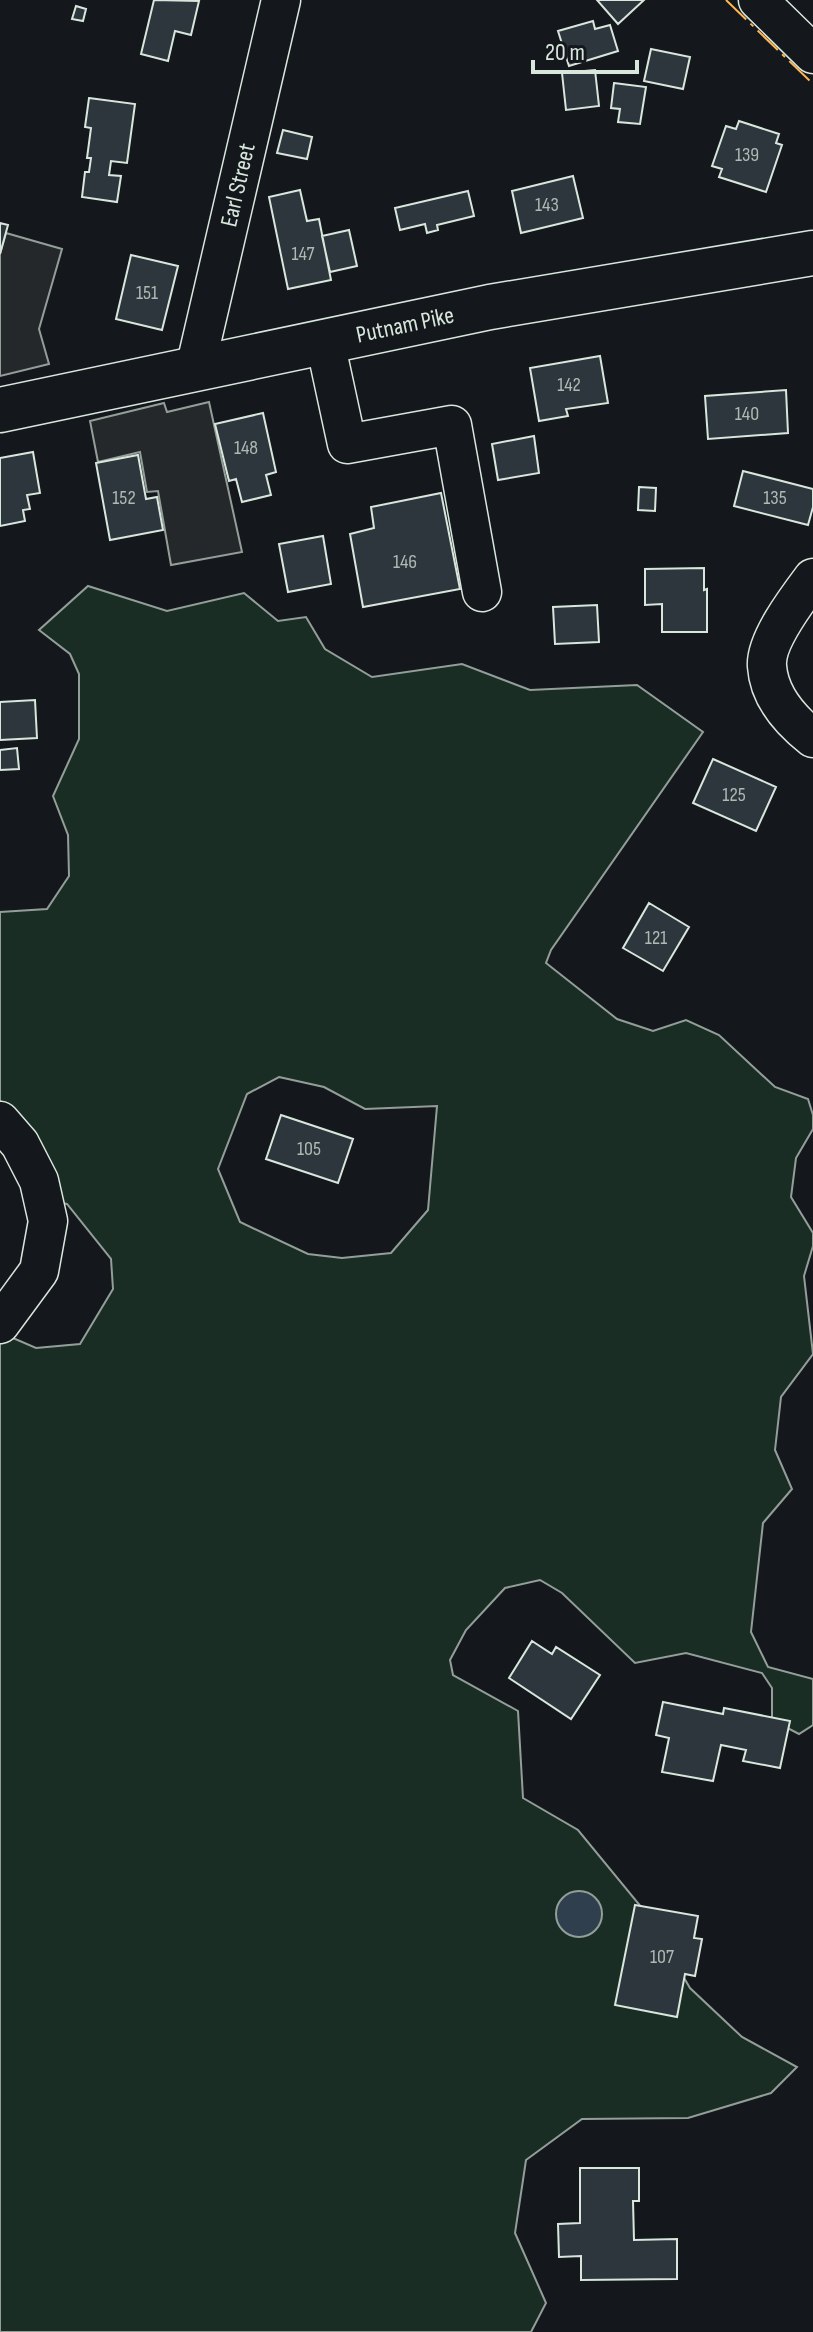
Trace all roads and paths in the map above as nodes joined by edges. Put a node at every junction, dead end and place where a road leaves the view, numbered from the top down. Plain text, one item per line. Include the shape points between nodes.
1 (281, 0) edge
2 (758, 0) edge
3 (813, 54) edge
4 (813, 253) edge
5 (325, 342) junction
6 (195, 369) junction
7 (0, 410) edge
8 (813, 578) edge
9 (482, 592) dead end
10 (813, 738) edge
11 (0, 1121) edge
12 (0, 1324) edge

1 - 6 street, Earl Street
2 - 3 street
4 - 5 main road, Putnam Pike via 490,307
5 - 6 main road, Putnam Pike
5 - 9 street via 347,444 452,425
6 - 7 main road, Putnam Pike
8 - 10 street via 777,629 767,665 776,698
11 - 12 street via 20,1144 39,1181 48,1221 39,1271

